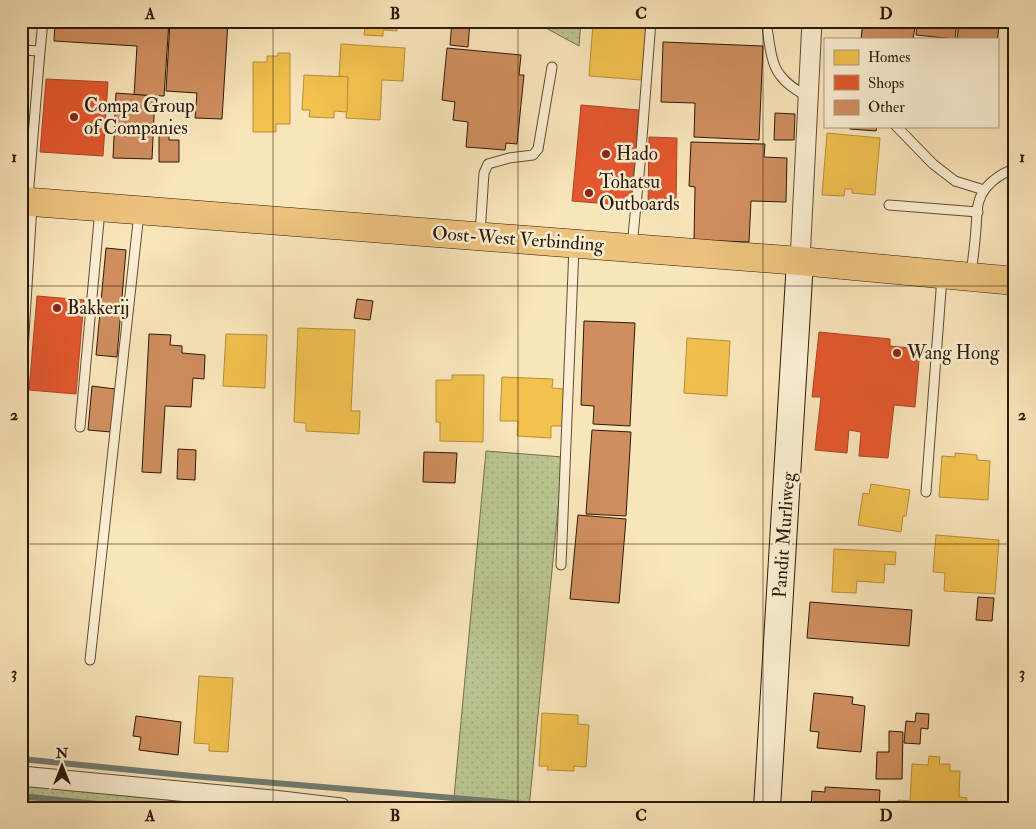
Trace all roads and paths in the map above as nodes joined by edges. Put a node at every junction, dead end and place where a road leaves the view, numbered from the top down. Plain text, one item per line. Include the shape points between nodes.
1 (43, 21) edge
2 (651, 21) edge
3 (766, 21) edge
4 (812, 21) edge
5 (21, 50) edge
6 (40, 51) junction
7 (552, 67) dead end
8 (808, 97) junction
9 (898, 128) edge
10 (1015, 169) edge
11 (984, 190) junction
12 (27, 200) edge
13 (889, 205) dead end
14 (100, 207) junction
15 (139, 210) junction
16 (978, 212) junction
17 (479, 236) junction
18 (574, 244) junction
19 (632, 248) junction
20 (800, 261) junction
21 (942, 275) junction
22 (1015, 276) edge
23 (970, 277) junction
24 (1014, 281) edge
25 (21, 383) edge
26 (80, 427) dead end
27 (926, 492) dead end
28 (561, 565) dead end
29 (90, 660) dead end
30 (21, 776) edge
31 (341, 808) edge
32 (767, 808) edge

1 - 6 lane
2 - 19 lane
3 - 8 lane via 779,74
4 - 8 street
5 - 6 lane
6 - 12 lane
7 - 17 lane via 538,149 533,155 488,164 484,173
8 - 20 street
9 - 11 lane via 933,164 956,181
10 - 11 lane via 994,180
11 - 16 lane
12 - 14 main road, Oost-West Verbinding
12 - 25 lane
13 - 16 lane
14 - 15 main road, Oost-West Verbinding
14 - 26 lane
15 - 17 main road, Oost-West Verbinding
15 - 29 lane
16 - 23 lane
17 - 18 main road, Oost-West Verbinding
18 - 19 main road, Oost-West Verbinding
18 - 28 lane
19 - 20 main road, Oost-West Verbinding
20 - 21 main road, Oost-West Verbinding
20 - 32 street, Pandit Murliweg
21 - 23 main road, Oost-West Verbinding
21 - 27 lane
22 - 24 lane
23 - 24 main road, Oost-West Verbinding
30 - 31 street

